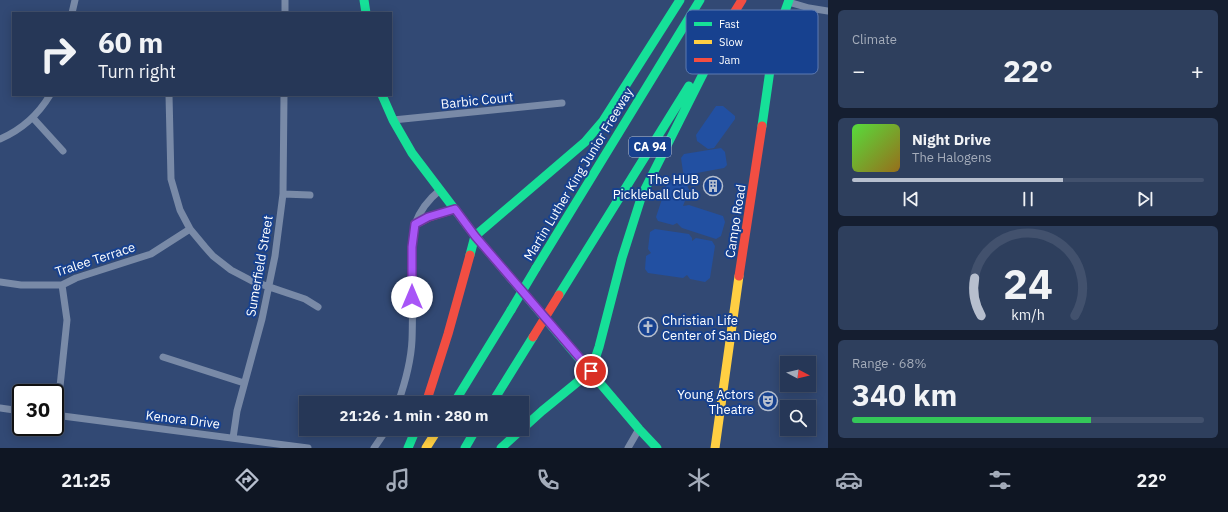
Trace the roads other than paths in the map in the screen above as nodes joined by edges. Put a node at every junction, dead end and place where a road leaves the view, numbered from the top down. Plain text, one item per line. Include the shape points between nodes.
1 (75, 0) edge
2 (285, 0) edge
3 (364, 0) edge
4 (680, 0) edge
5 (700, 0) edge
6 (742, 0) edge
7 (788, 1) edge
8 (694, 10) edge
9 (736, 10) edge
10 (828, 11) edge
11 (73, 12) edge
12 (285, 12) edge
13 (366, 12) edge
14 (686, 23) edge
15 (696, 74) edge
16 (703, 74) edge
17 (769, 74) edge
18 (49, 96) edge
19 (169, 96) edge
20 (284, 96) edge
21 (382, 96) edge
22 (562, 103) dead end
23 (32, 118) junction
24 (394, 120) junction
25 (0, 139) edge
26 (63, 151) dead end
27 (440, 190) junction
28 (283, 194) junction
29 (310, 195) dead end
30 (455, 209) junction
31 (415, 224) junction
32 (190, 229) junction
33 (475, 236) junction
34 (0, 282) edge
35 (62, 285) junction
36 (269, 287) junction
37 (318, 307) dead end
38 (163, 357) dead end
39 (591, 371) junction
40 (244, 383) junction
41 (60, 384) edge
42 (401, 396) edge
43 (428, 396) edge
44 (458, 396) edge
45 (496, 396) edge
46 (0, 408) edge
47 (12, 410) edge
48 (64, 416) edge
49 (639, 429) junction
50 (382, 436) edge
51 (413, 436) edge
52 (434, 436) edge
53 (472, 436) edge
54 (233, 438) junction
55 (308, 448) edge
56 (374, 448) edge
57 (408, 448) edge
58 (426, 448) edge
59 (465, 448) edge
60 (501, 448) edge
61 (628, 448) edge
62 (657, 448) edge
63 (715, 448) edge

1 - 11 street
2 - 12 street
3 - 13 main road
4 - 33 main road via 603,121 585,142
5 - 8 main road, Martin Luther King Junior Freeway / CA 94, bridge
6 - 9 main road, CA 94
7 - 10 street
14 - 44 main road, Martin Luther King Junior Freeway / CA 94, bridge
15 - 45 main road, CA 94, bridge
16 - 39 main road via 642,195
17 - 63 main road, Campo Road
18 - 23 street
19 - 32 street via 171,179 180,210
20 - 28 street, Sumerfield Street
21 - 24 main road
22 - 24 street, Barbic Court
23 - 25 street via 17,131
23 - 26 street
24 - 27 main road via 412,153
27 - 30 main road
27 - 31 street via 430,198
28 - 29 street
28 - 36 street, Sumerfield Street
30 - 31 main road
30 - 33 main road
31 - 42 street via 412,247 412,347 406,382
32 - 35 street, Tralee Terrace via 151,254 76,278
32 - 36 street via 222,263 241,276
33 - 39 main road
33 - 43 main road
34 - 35 street, Tralee Terrace
35 - 41 street via 67,320
36 - 37 street via 305,298
36 - 40 street, Sumerfield Street
38 - 40 street
39 - 49 main road
39 - 60 main road
40 - 54 street, Sumerfield Street via 236,411
46 - 47 street
48 - 54 street, Kenora Drive
49 - 61 street
49 - 62 main road
50 - 56 street
51 - 57 main road
52 - 58 main road
53 - 59 main road
54 - 55 street, Kenora Drive

